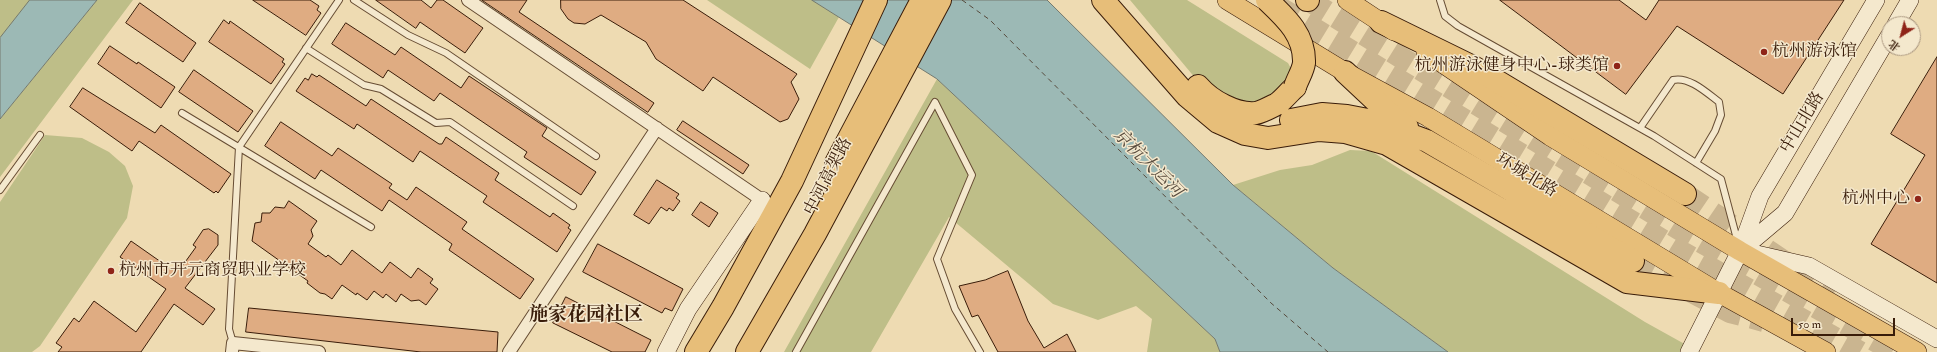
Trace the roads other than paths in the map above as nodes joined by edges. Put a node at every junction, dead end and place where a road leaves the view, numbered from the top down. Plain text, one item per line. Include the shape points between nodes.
1 (338, 0) edge
2 (354, 0) edge
3 (468, 0) edge
4 (876, 0) edge
5 (922, 0) edge
6 (940, 0) edge
7 (1102, 0) edge
8 (1123, 0) edge
9 (1227, 0) edge
10 (1267, 0) edge
11 (1347, 0) edge
12 (1440, 0) edge
13 (1876, 0) edge
14 (1910, 0) edge
15 (1901, 16) edge
16 (1381, 22) junction
17 (306, 48) junction
18 (1881, 50) edge
19 (1345, 72) junction
20 (182, 113) dead end
21 (1218, 122) junction
22 (656, 128) junction
23 (1640, 128) junction
24 (40, 135) dead end
25 (1427, 141) junction
26 (239, 147) junction
27 (596, 156) dead end
28 (1696, 163) junction
29 (0, 190) edge
30 (1685, 194) tunnel mouth
31 (762, 200) joint
32 (574, 206) dead end
33 (371, 227) dead end
34 (1740, 251) junction
35 (1633, 261) tunnel mouth
36 (1719, 293) junction
37 (1937, 339) edge
38 (233, 348) edge
39 (319, 352) edge
40 (509, 352) edge
41 (666, 352) edge
42 (696, 352) edge
43 (730, 352) edge
44 (747, 352) edge
45 (796, 352) edge
46 (980, 352) edge
47 (1688, 352) edge
48 (1826, 352) edge
49 (1917, 352) edge

1 - 17 lane
2 - 27 lane via 408,35 446,53
3 - 22 street
4 - 42 highway, 中河高架路 via 792,181
5 - 43 highway, 中河高架路 via 790,253
6 - 44 highway via 815,234
7 - 21 highway via 1188,96
8 - 10 highway, bridge via 1204,93 1221,104 1239,111 1257,113 1278,104 1294,87 1304,65 1301,43 1290,21
9 - 19 main road, 环城北路
11 - 16 main road
12 - 23 lane via 1445,16 1458,26
13 - 34 main road, 中山北路 via 1760,196
14 - 15 main road
16 - 30 highway via 1476,68
16 - 34 main road via 1550,136
17 - 26 lane
17 - 32 lane via 364,85 381,89 436,123 450,122
18 - 34 main road, 中山北路 via 1785,213
19 - 25 highway via 1393,117
19 - 36 main road, 环城北路 via 1428,117
20 - 26 lane
21 - 25 highway via 1254,127 1322,114 1347,116 1373,121
21 - 36 highway via 1245,134 1268,138 1319,130 1345,132 1387,144 1626,282
22 - 31 street
22 - 40 street
23 - 28 lane
23 - 28 lane via 1673,80 1680,78 1702,89 1719,102 1721,115 1715,131
24 - 29 lane
25 - 35 highway
26 - 33 lane
26 - 38 lane via 230,329
28 - 34 lane via 1721,179
31 - 41 main road via 688,309
34 - 36 main road, 中山北路
34 - 37 main road via 1809,266
34 - 49 main road
36 - 47 main road, 中山北路
36 - 48 main road, 环城北路
38 - 39 street
45 - 46 lane via 935,102 972,175 937,259 955,309

